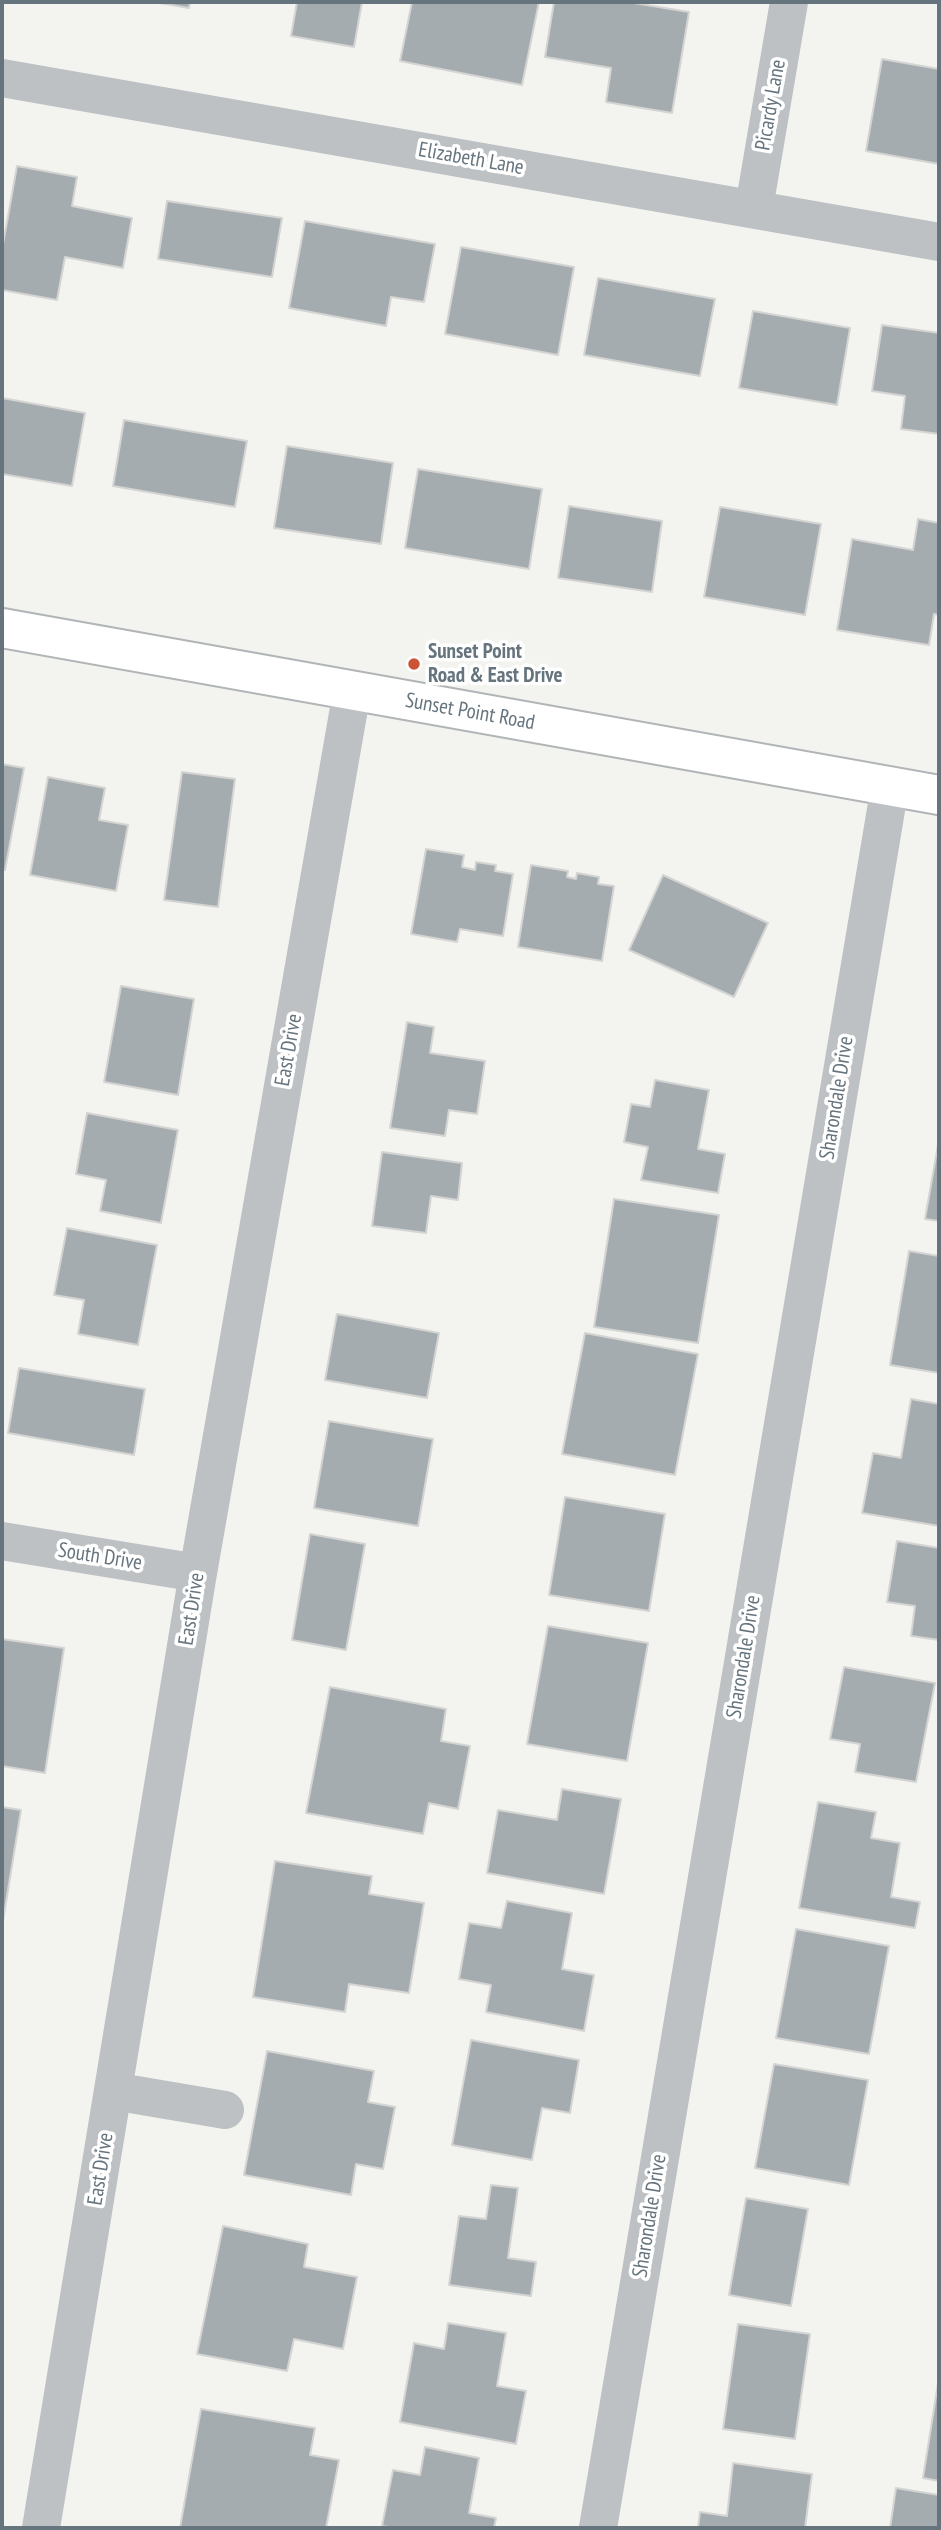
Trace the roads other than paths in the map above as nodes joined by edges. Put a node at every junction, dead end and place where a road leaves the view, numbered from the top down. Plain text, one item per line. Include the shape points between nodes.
1 (789, 2) edge
2 (2, 78) edge
3 (754, 208) junction
4 (939, 242) edge
5 (2, 628) edge
6 (352, 691) junction
7 (890, 786) junction
8 (939, 795) edge
9 (2, 1541) edge
10 (198, 1573) junction
11 (113, 2091) junction
12 (225, 2110) dead end
13 (41, 2528) edge
14 (598, 2528) edge

1 - 3 street, Picardy Lane
2 - 3 street, Elizabeth Lane
3 - 4 street, Elizabeth Lane
5 - 6 main road, Sunset Point Road
6 - 7 main road, Sunset Point Road
6 - 10 street, East Drive
7 - 8 main road, Sunset Point Road
7 - 14 street, Sharondale Drive
9 - 10 street, South Drive
10 - 11 street, East Drive
11 - 12 street
11 - 13 street, East Drive

